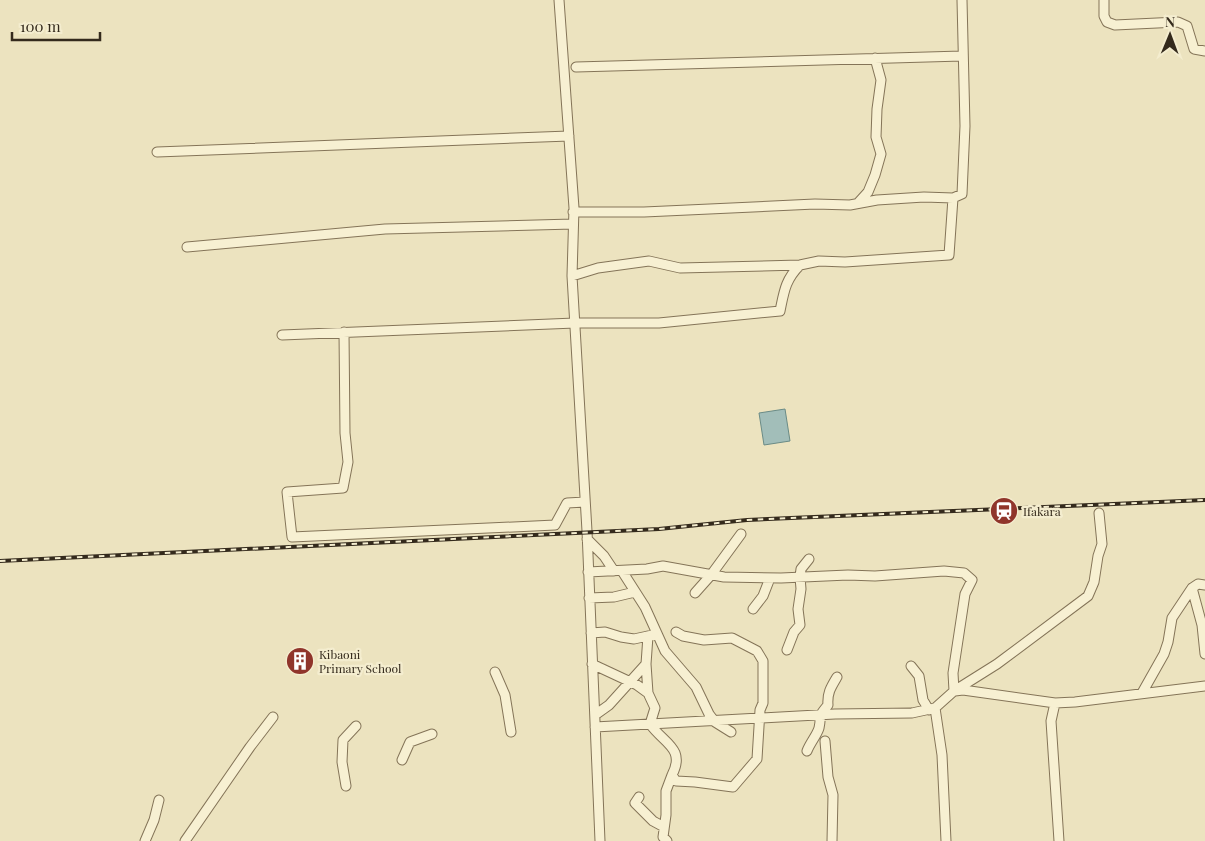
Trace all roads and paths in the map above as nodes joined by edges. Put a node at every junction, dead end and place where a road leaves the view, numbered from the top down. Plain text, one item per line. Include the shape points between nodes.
1 (559, 0) edge
2 (962, 0) edge
3 (1104, 0) edge
4 (1205, 51) edge
5 (962, 56) junction
6 (875, 58) junction
7 (576, 67) dead end
8 (568, 136) junction
9 (158, 152) dead end
10 (953, 198) junction
11 (858, 203) junction
12 (573, 212) junction
13 (573, 224) junction
14 (187, 247) dead end
15 (800, 265) junction
16 (572, 276) junction
17 (575, 323) junction
18 (344, 332) junction
19 (282, 335) dead end
20 (585, 502) junction
21 (1099, 512) dead end
22 (741, 534) dead end
23 (587, 539) junction
24 (808, 559) dead end
25 (618, 571) junction
26 (588, 572) junction
27 (711, 575) junction
28 (800, 577) junction
29 (770, 578) junction
30 (1205, 585) edge
31 (1192, 588) junction
32 (635, 592) junction
33 (695, 593) dead end
34 (589, 598) junction
35 (753, 609) dead end
36 (676, 632) dead end
37 (591, 634) junction
38 (653, 635) junction
39 (787, 650) dead end
40 (1205, 654) edge
41 (592, 664) junction
42 (646, 664) junction
43 (911, 666) dead end
44 (494, 672) dead end
45 (838, 677) dead end
46 (629, 681) junction
47 (1205, 686) edge
48 (954, 691) junction
49 (648, 693) junction
50 (1142, 693) junction
51 (1055, 703) junction
52 (932, 709) junction
53 (594, 715) junction
54 (819, 715) junction
55 (274, 717) dead end
56 (759, 719) junction
57 (715, 722) junction
58 (650, 724) junction
59 (356, 726) dead end
60 (595, 727) junction
61 (510, 732) dead end
62 (731, 732) dead end
63 (432, 734) dead end
64 (824, 741) dead end
65 (807, 750) dead end
66 (402, 760) dead end
67 (672, 775) junction
68 (346, 786) dead end
69 (639, 797) dead end
70 (159, 800) dead end
71 (664, 827) junction
72 (145, 841) edge
73 (185, 841) edge
74 (600, 841) edge
75 (667, 841) edge
76 (832, 841) edge
77 (946, 841) edge
78 (1059, 841) edge

1 - 8 street
2 - 5 street
3 - 4 street via 1104,16 1108,22 1115,25 1178,22 1187,26 1194,49
5 - 6 street
5 - 10 street via 965,126 962,194
6 - 7 street
6 - 11 street via 881,80 876,137 881,154 868,192
8 - 9 street
8 - 12 street
10 - 11 street
10 - 15 street via 949,256 819,261
11 - 12 street
12 - 13 street
13 - 14 street via 385,229
13 - 16 street
15 - 16 street via 680,268 649,261 598,268
15 - 17 street via 786,284 780,311 659,323
16 - 17 street
17 - 18 street
17 - 20 street
18 - 19 street
18 - 20 street via 348,462 343,488 287,492 292,537 555,525 567,503
20 - 23 street
21 - 48 street via 1102,544 1088,596 997,664
22 - 27 street
23 - 25 street
23 - 26 street
24 - 28 street
25 - 26 street
25 - 27 street via 663,566
25 - 32 street
26 - 34 street
27 - 29 street
27 - 33 street
28 - 29 street
28 - 39 street via 800,625
28 - 48 street via 964,573 972,580 965,594 953,673
29 - 35 street via 763,596
30 - 31 street via 1198,584
31 - 40 street via 1202,625
31 - 50 street via 1172,618 1164,654
32 - 34 street
32 - 38 street via 644,607
34 - 37 street
36 - 56 street via 704,640 732,638 757,651 763,661 763,703
37 - 38 street via 606,632 634,639
37 - 41 street
38 - 42 street
38 - 57 street via 696,688
41 - 46 street
41 - 53 street
42 - 46 street
42 - 49 street
43 - 52 street via 919,676 923,700
44 - 61 street via 505,695
45 - 54 street via 829,689 828,705
46 - 49 street
46 - 53 street via 609,705
47 - 50 street
48 - 51 street
48 - 52 street
49 - 58 street via 655,708
50 - 51 street
51 - 78 street via 1050,721
52 - 54 street via 912,713
52 - 77 street via 942,755
53 - 60 street
54 - 56 street
54 - 65 street via 819,728
55 - 73 street
56 - 57 street
56 - 67 street via 757,759 733,787 676,781
57 - 58 street
57 - 62 street
58 - 60 street
58 - 67 street via 676,753
59 - 68 street via 343,740
60 - 74 street
63 - 66 street via 410,742
64 - 76 street via 833,795
67 - 71 street via 666,791
69 - 71 street via 635,803
70 - 72 street
71 - 75 street

